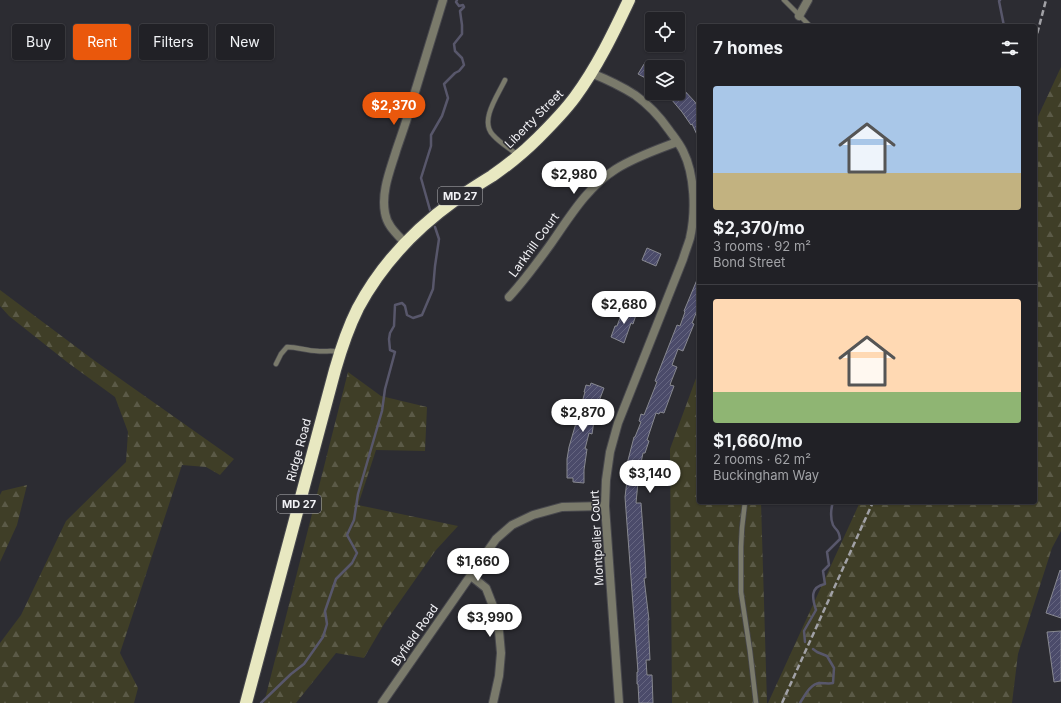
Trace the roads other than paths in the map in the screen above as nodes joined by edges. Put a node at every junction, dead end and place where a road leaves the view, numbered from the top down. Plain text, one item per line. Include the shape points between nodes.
1 (442, 0) edge
2 (629, 0) edge
3 (784, 0) edge
4 (808, 0) edge
5 (800, 16) junction
6 (808, 24) edge
7 (591, 73) junction
8 (505, 80) dead end
9 (677, 142) junction
10 (519, 156) junction
11 (406, 242) junction
12 (509, 298) dead end
13 (340, 352) junction
14 (276, 364) dead end
15 (745, 504) edge
16 (605, 506) junction
17 (471, 576) junction
18 (246, 703) edge
19 (382, 703) edge
20 (493, 703) edge
21 (619, 703) edge
22 (756, 703) edge

1 - 11 street via 385,190 387,220 392,229
2 - 7 highway, Liberty Street / MD 27
3 - 5 lane
4 - 5 street
5 - 6 lane
7 - 9 street, Montpelier Court via 642,100 661,119
7 - 10 highway, Liberty Street / MD 27 via 559,116
8 - 10 lane via 488,116 489,130
9 - 12 street, Larkhill Court via 634,158 599,181
9 - 16 street, Montpelier Court via 683,152 693,190 690,239 618,423 610,452
10 - 11 highway, Liberty Street / MD 27 via 454,200
11 - 13 highway, Ridge Road / MD 27 via 365,296
13 - 14 lane via 287,348
13 - 18 highway, Ridge Road / MD 27
15 - 22 lane via 741,592
16 - 17 street, Byfield Road via 562,507 533,515 512,525 496,540
16 - 21 street, Montpelier Court
17 - 19 street, Byfield Road
17 - 20 street via 486,588 500,631 499,676

